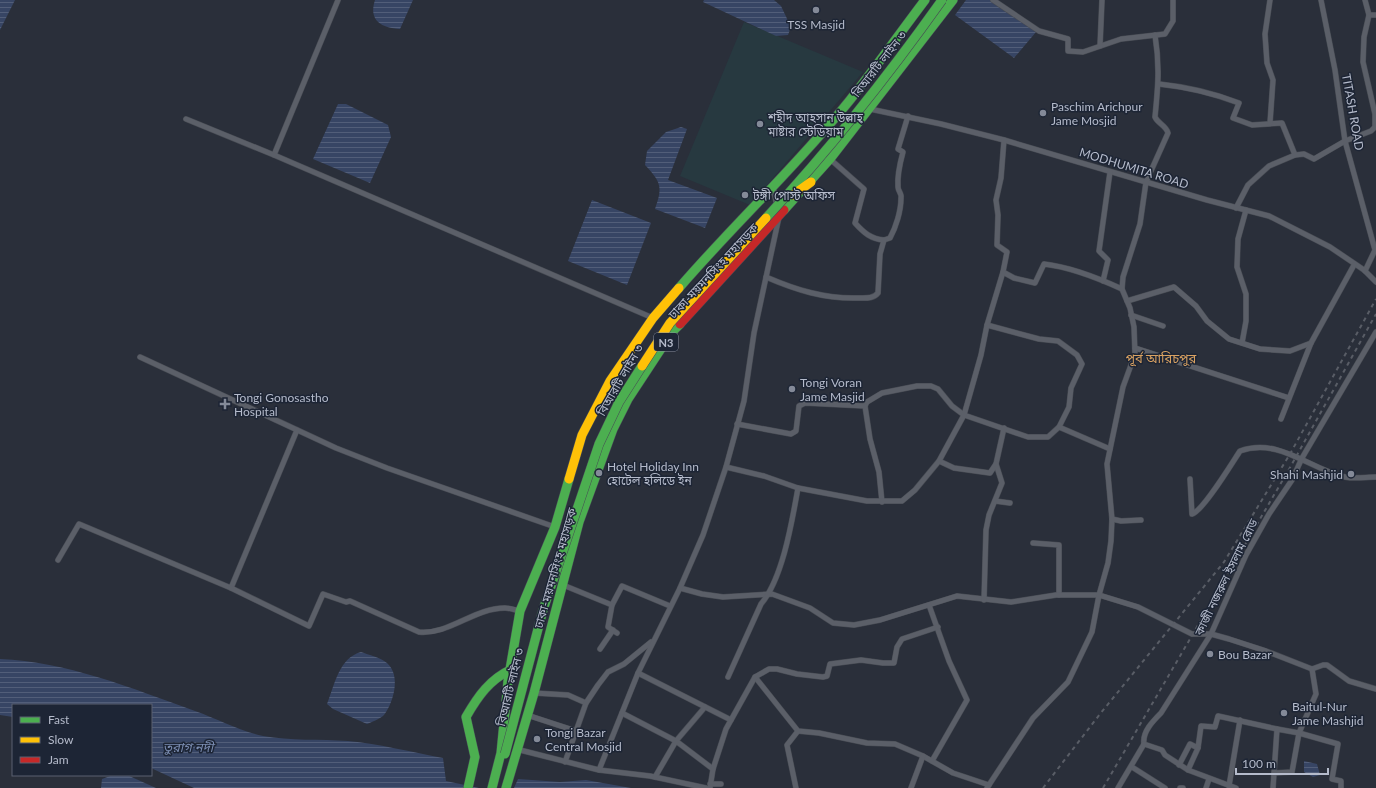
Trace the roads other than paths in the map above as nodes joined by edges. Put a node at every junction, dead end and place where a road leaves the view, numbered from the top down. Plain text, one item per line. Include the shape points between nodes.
1 (338, 0) edge
2 (925, 0) edge
3 (942, 0) edge
4 (953, 0) edge
5 (993, 0) edge
6 (1102, 0) edge
7 (1173, 0) edge
8 (1270, 0) edge
9 (1321, 0) edge
10 (1365, 0) edge
11 (1369, 15) junction
12 (1376, 15) edge
13 (1155, 36) junction
14 (1100, 46) junction
15 (1159, 84) junction
16 (870, 109) junction
17 (908, 116) junction
18 (186, 119) dead end
19 (1270, 123) junction
20 (1376, 126) edge
21 (1004, 140) junction
22 (1345, 141) junction
23 (274, 155) junction
24 (1295, 155) junction
25 (830, 159) junction
26 (1110, 172) junction
27 (1146, 182) junction
28 (773, 186) junction
29 (1236, 208) junction
30 (1246, 210) junction
31 (776, 214) junction
32 (884, 240) junction
33 (1354, 265) junction
34 (1365, 271) junction
35 (1003, 272) junction
36 (766, 277) junction
37 (1103, 281) junction
38 (1376, 282) edge
39 (1122, 289) junction
40 (1127, 301) junction
41 (1131, 315) junction
42 (653, 318) junction
43 (986, 325) junction
44 (1163, 326) dead end
45 (1376, 332) edge
46 (1242, 343) junction
47 (1311, 343) junction
48 (1135, 348) junction
49 (140, 356) dead end
50 (1289, 398) junction
51 (865, 406) junction
52 (964, 415) junction
53 (1281, 419) dead end
54 (738, 424) junction
55 (1059, 427) junction
56 (1004, 428) junction
57 (297, 430) junction
58 (1110, 449) junction
59 (1302, 458) junction
60 (939, 461) junction
61 (996, 464) junction
62 (726, 467) junction
63 (1376, 477) edge
64 (1190, 479) dead end
65 (798, 488) junction
66 (882, 502) junction
67 (995, 502) junction
68 (1010, 503) dead end
69 (1112, 519) junction
70 (1142, 520) dead end
71 (555, 527) junction
72 (1033, 543) dead end
73 (58, 560) dead end
74 (563, 585) junction
75 (231, 588) junction
76 (680, 588) junction
77 (770, 594) junction
78 (1059, 595) junction
79 (1099, 596) junction
80 (984, 600) junction
81 (612, 605) junction
82 (929, 605) junction
83 (670, 606) junction
84 (520, 611) junction
85 (938, 627) junction
86 (1211, 634) junction
87 (653, 641) junction
88 (600, 650) dead end
89 (512, 669) junction
90 (1312, 669) junction
91 (638, 673) junction
92 (755, 676) junction
93 (728, 677) dead end
94 (1376, 689) edge
95 (534, 693) junction
96 (586, 703) junction
97 (705, 707) junction
98 (622, 713) junction
99 (527, 715) junction
100 (731, 720) junction
101 (1240, 720) junction
102 (1277, 729) junction
103 (576, 731) junction
104 (798, 731) junction
105 (1299, 733) junction
106 (676, 741) junction
107 (1144, 744) junction
108 (1198, 748) junction
109 (516, 749) junction
110 (923, 756) junction
111 (932, 761) junction
112 (565, 762) junction
113 (1179, 765) junction
114 (1132, 767) junction
115 (713, 769) junction
116 (599, 770) junction
117 (1188, 770) junction
118 (1274, 773) junction
119 (655, 777) junction
120 (1209, 779) junction
121 (721, 784) dead end
122 (710, 786) edge
123 (988, 786) edge
124 (1229, 786) junction
125 (468, 788) edge
126 (492, 788) edge
127 (498, 788) edge
128 (506, 788) edge
129 (706, 788) edge
130 (796, 788) edge
131 (912, 788) edge
132 (1118, 788) edge
133 (1165, 788) edge
134 (1180, 788) edge
135 (1184, 788) edge
136 (1206, 788) edge
137 (1236, 788) edge
138 (1273, 788) edge
139 (1341, 788) edge

1 - 23 street
2 - 28 highway, ঢাকা-ময়মনসিংহ মহাসড়ক / N3 via 850,100
3 - 31 highway, বিআরটি লাইন ৩, bridge
4 - 16 highway
5 - 14 street via 1040,31 1068,39 1068,51 1084,52
6 - 14 street
7 - 13 street via 1173,21 1165,34
8 - 19 street via 1265,34 1267,63 1273,80
9 - 22 street, TITASH ROAD
10 - 11 street
11 - 12 street
11 - 20 street via 1363,57
13 - 14 street via 1121,39
13 - 15 street
15 - 19 street via 1186,86 1214,93 1239,103 1233,118 1252,125
15 - 27 street via 1155,117 1168,133
16 - 17 street, MODHUMITA ROAD
16 - 25 highway
17 - 21 street, MODHUMITA ROAD
17 - 32 street via 898,149 902,152 898,188 902,197 900,209 894,231 890,238
18 - 23 street
19 - 24 street via 1282,123
20 - 22 street
21 - 26 street, MODHUMITA ROAD
21 - 35 street via 1001,178 996,200 997,244 1007,252
22 - 24 street via 1314,159 1304,154
22 - 34 street, TITASH ROAD via 1375,250
23 - 42 street
24 - 29 street via 1269,166 1259,174 1248,185
25 - 31 highway, bridge via 811,182
25 - 32 street via 864,189 855,223 867,235
26 - 27 street, MODHUMITA ROAD
26 - 37 street via 1099,251 1108,260
27 - 29 street, MODHUMITA ROAD
27 - 39 street via 1140,224 1123,277
28 - 31 street
28 - 42 highway, ঢাকা-ময়মনসিংহ মহাসড়ক / N3 via 718,243
29 - 30 street, MODHUMITA ROAD
30 - 33 street, MODHUMITA ROAD via 1269,216 1299,230 1330,247
30 - 46 street via 1238,239 1237,267 1246,294 1246,321
31 - 36 street
31 - 74 highway, ঢাকা-ময়মনসিংহ মহাসড়ক / N3 via 672,332 628,399 613,428 579,522
31 - 127 highway, বিআরটি লাইন ৩, bridge via 670,323 615,409 599,444 543,610
32 - 36 street via 876,296 845,299 822,296
33 - 34 street, MODHUMITA ROAD
33 - 47 street
34 - 38 street, MODHUMITA ROAD
35 - 37 street via 1012,278 1035,283 1044,264
35 - 43 street
36 - 54 street
37 - 39 street
39 - 40 street
40 - 41 street
40 - 46 street via 1174,287 1196,306 1207,321 1229,339
41 - 44 street
41 - 48 street
42 - 71 highway, ঢাকা-ময়মনসিংহ মহাসড়ক / N3 via 610,382 582,436
43 - 52 street via 981,356
43 - 55 street via 1058,341 1077,354 1082,364 1074,380 1069,407
45 - 59 street, কাজী নজরুল ইসলাম রোড
46 - 47 street via 1260,349 1290,352
47 - 50 street
48 - 50 street
48 - 58 street
49 - 57 street
50 - 53 street
51 - 52 street via 882,394 917,386 931,386 938,389 952,406
51 - 54 street via 805,403 799,406 796,431 791,434
51 - 66 street via 879,472
52 - 56 street
52 - 60 street
54 - 62 street
55 - 56 street via 1048,437 1028,437
55 - 58 street
56 - 61 street
57 - 71 street via 387,468
57 - 75 street
58 - 69 street via 1107,464
59 - 63 street via 1318,468 1345,477
59 - 64 street via 1266,446 1240,451 1208,498 1196,513 1192,514
59 - 86 street, কাজী নজরুল ইসলাম রোড via 1292,480 1246,555
60 - 61 street via 954,468 990,474
60 - 66 street via 915,490 902,501
61 - 67 street via 1002,483
62 - 65 street
62 - 76 street via 703,535
65 - 66 street
65 - 77 street via 791,526
67 - 68 street
67 - 80 street via 986,530
69 - 70 street
69 - 79 street via 1108,563
71 - 84 highway, ঢাকা-ময়মনসিংহ মহাসড়ক / N3
72 - 78 street via 1059,545
73 - 75 street via 79,524
74 - 81 street
74 - 95 highway, ঢাকা-ময়মনসিংহ মহাসড়ক / N3
75 - 84 street via 309,626 323,594 350,601 419,632 430,633 491,610 506,608
76 - 77 street via 723,597
76 - 83 street
77 - 82 street via 782,596 810,608 833,623 854,625
77 - 93 street via 761,604
78 - 79 street
78 - 80 street via 1011,602
79 - 86 street via 1138,607 1192,634
79 - 123 street via 1092,632 1068,682 1033,718
80 - 82 street via 957,596
81 - 83 street via 622,586
81 - 88 street via 608,627 614,632
82 - 85 street
83 - 87 street
84 - 89 highway, ঢাকা-ময়মনসিংহ মহাসড়ক / N3
85 - 92 street via 902,639 897,647 894,663 861,660 830,664 827,676 823,677 777,669 769,669
85 - 111 street via 949,661 967,700
86 - 90 street
86 - 107 street, কাজী নজরুল ইসলাম রোড via 1161,713 1151,723 1143,738
87 - 91 street
87 - 96 street via 624,664 608,672
89 - 125 highway via 499,674 480,693 466,716 476,757
89 - 126 highway, ঢাকা-ময়মনসিংহ মহাসড়ক / N3 via 508,681 501,754
90 - 94 street via 1322,664 1327,665 1349,682
90 - 105 street via 1316,694
91 - 97 street
91 - 98 street
92 - 100 street
92 - 104 street
95 - 96 street via 568,695
95 - 99 highway, ঢাকা-ময়মনসিংহ মহাসড়ক / N3
96 - 103 street
97 - 100 street
97 - 106 street
98 - 106 street
98 - 116 street
99 - 103 street
99 - 109 highway, ঢাকা-ময়মনসিংহ মহাসড়ক / N3
100 - 115 street
101 - 102 street
101 - 108 street via 1218,716 1215,727 1201,726
101 - 124 street
102 - 105 street
102 - 118 street
103 - 112 street
104 - 110 street via 867,743 895,744
104 - 130 street via 787,745
105 - 118 street via 1292,772
105 - 139 street via 1338,744 1332,779 1341,781
106 - 115 street
106 - 119 street
107 - 113 street via 1162,750
107 - 114 street, কাজী নজরুল ইসলাম রোড
108 - 113 street via 1190,744
108 - 117 street
109 - 112 street
109 - 128 highway, ঢাকা-ময়মনসিংহ মহাসড়ক / N3
110 - 111 street
110 - 131 street
111 - 123 street via 953,773
112 - 116 street
113 - 117 street
114 - 132 street, কাজী নজরুল ইসলাম রোড
114 - 133 street
115 - 122 street
116 - 119 street
117 - 120 street
118 - 138 street
119 - 129 street
120 - 124 street
120 - 136 street
121 - 122 street
124 - 137 street
134 - 135 street

